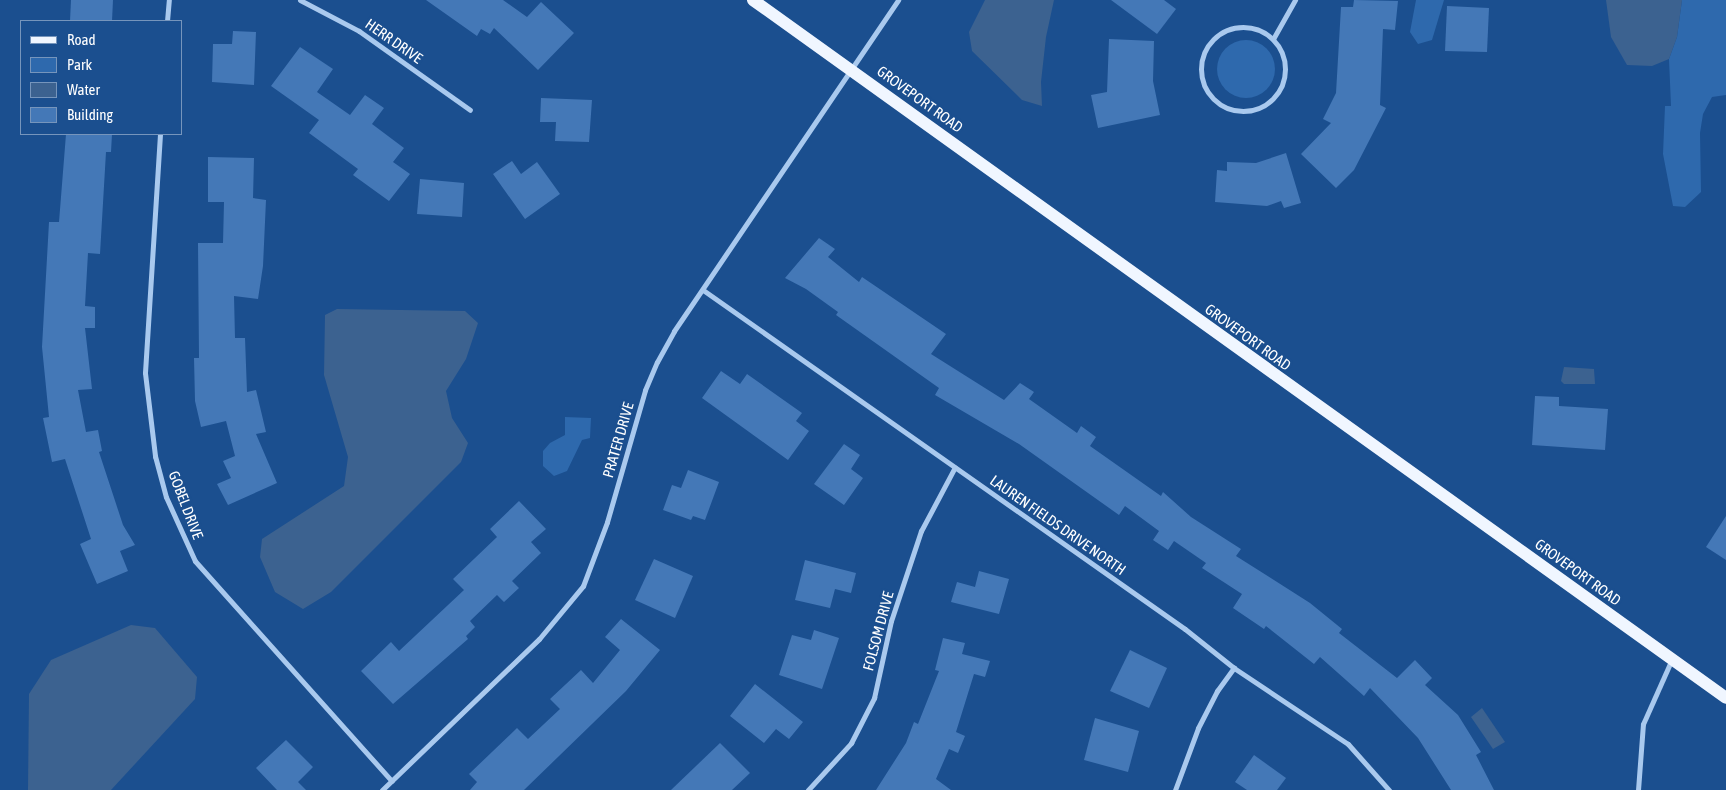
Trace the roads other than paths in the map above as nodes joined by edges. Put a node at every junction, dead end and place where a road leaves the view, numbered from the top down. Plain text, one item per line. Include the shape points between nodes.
1 (169, 0) edge
2 (300, 0) edge
3 (753, 0) edge
4 (898, 0) edge
5 (1295, 0) edge
6 (167, 20) edge
7 (1273, 39) junction
8 (850, 69) junction
9 (470, 110) dead end
10 (160, 135) edge
11 (703, 290) junction
12 (955, 467) junction
13 (1671, 661) junction
14 (1234, 668) junction
15 (1726, 698) edge
16 (392, 781) junction
17 (382, 790) edge
18 (808, 790) edge
19 (1176, 790) edge
20 (1389, 790) edge
21 (1638, 790) edge

1 - 6 street
2 - 9 street, HERR DRIVE via 359,31
3 - 8 main road, GROVEPORT ROAD
4 - 8 street, PRATER DRIVE
5 - 7 street
7 - 7 street via 1257,29 1238,27 1220,33 1206,46 1200,64 1202,83 1212,99 1228,110 1247,112 1265,106 1279,92 1285,74 1283,55
8 - 11 street, PRATER DRIVE
8 - 13 main road, GROVEPORT ROAD
10 - 16 street, GOBEL DRIVE via 145,373 155,456 166,497 195,561
11 - 12 street, LAUREN FIELDS DRIVE NORTH
11 - 16 street, PRATER DRIVE via 674,331 645,390 611,510 583,586 539,639
12 - 14 street, LAUREN FIELDS DRIVE NORTH via 1185,629
12 - 18 street, FOLSOM DRIVE via 921,532 891,621 874,698 851,743
13 - 15 main road, GROVEPORT ROAD
13 - 21 street via 1643,724
14 - 19 street via 1217,691 1198,728
14 - 20 street, LAUREN FIELDS DRIVE NORTH via 1348,744
16 - 17 street, PRATER DRIVE

